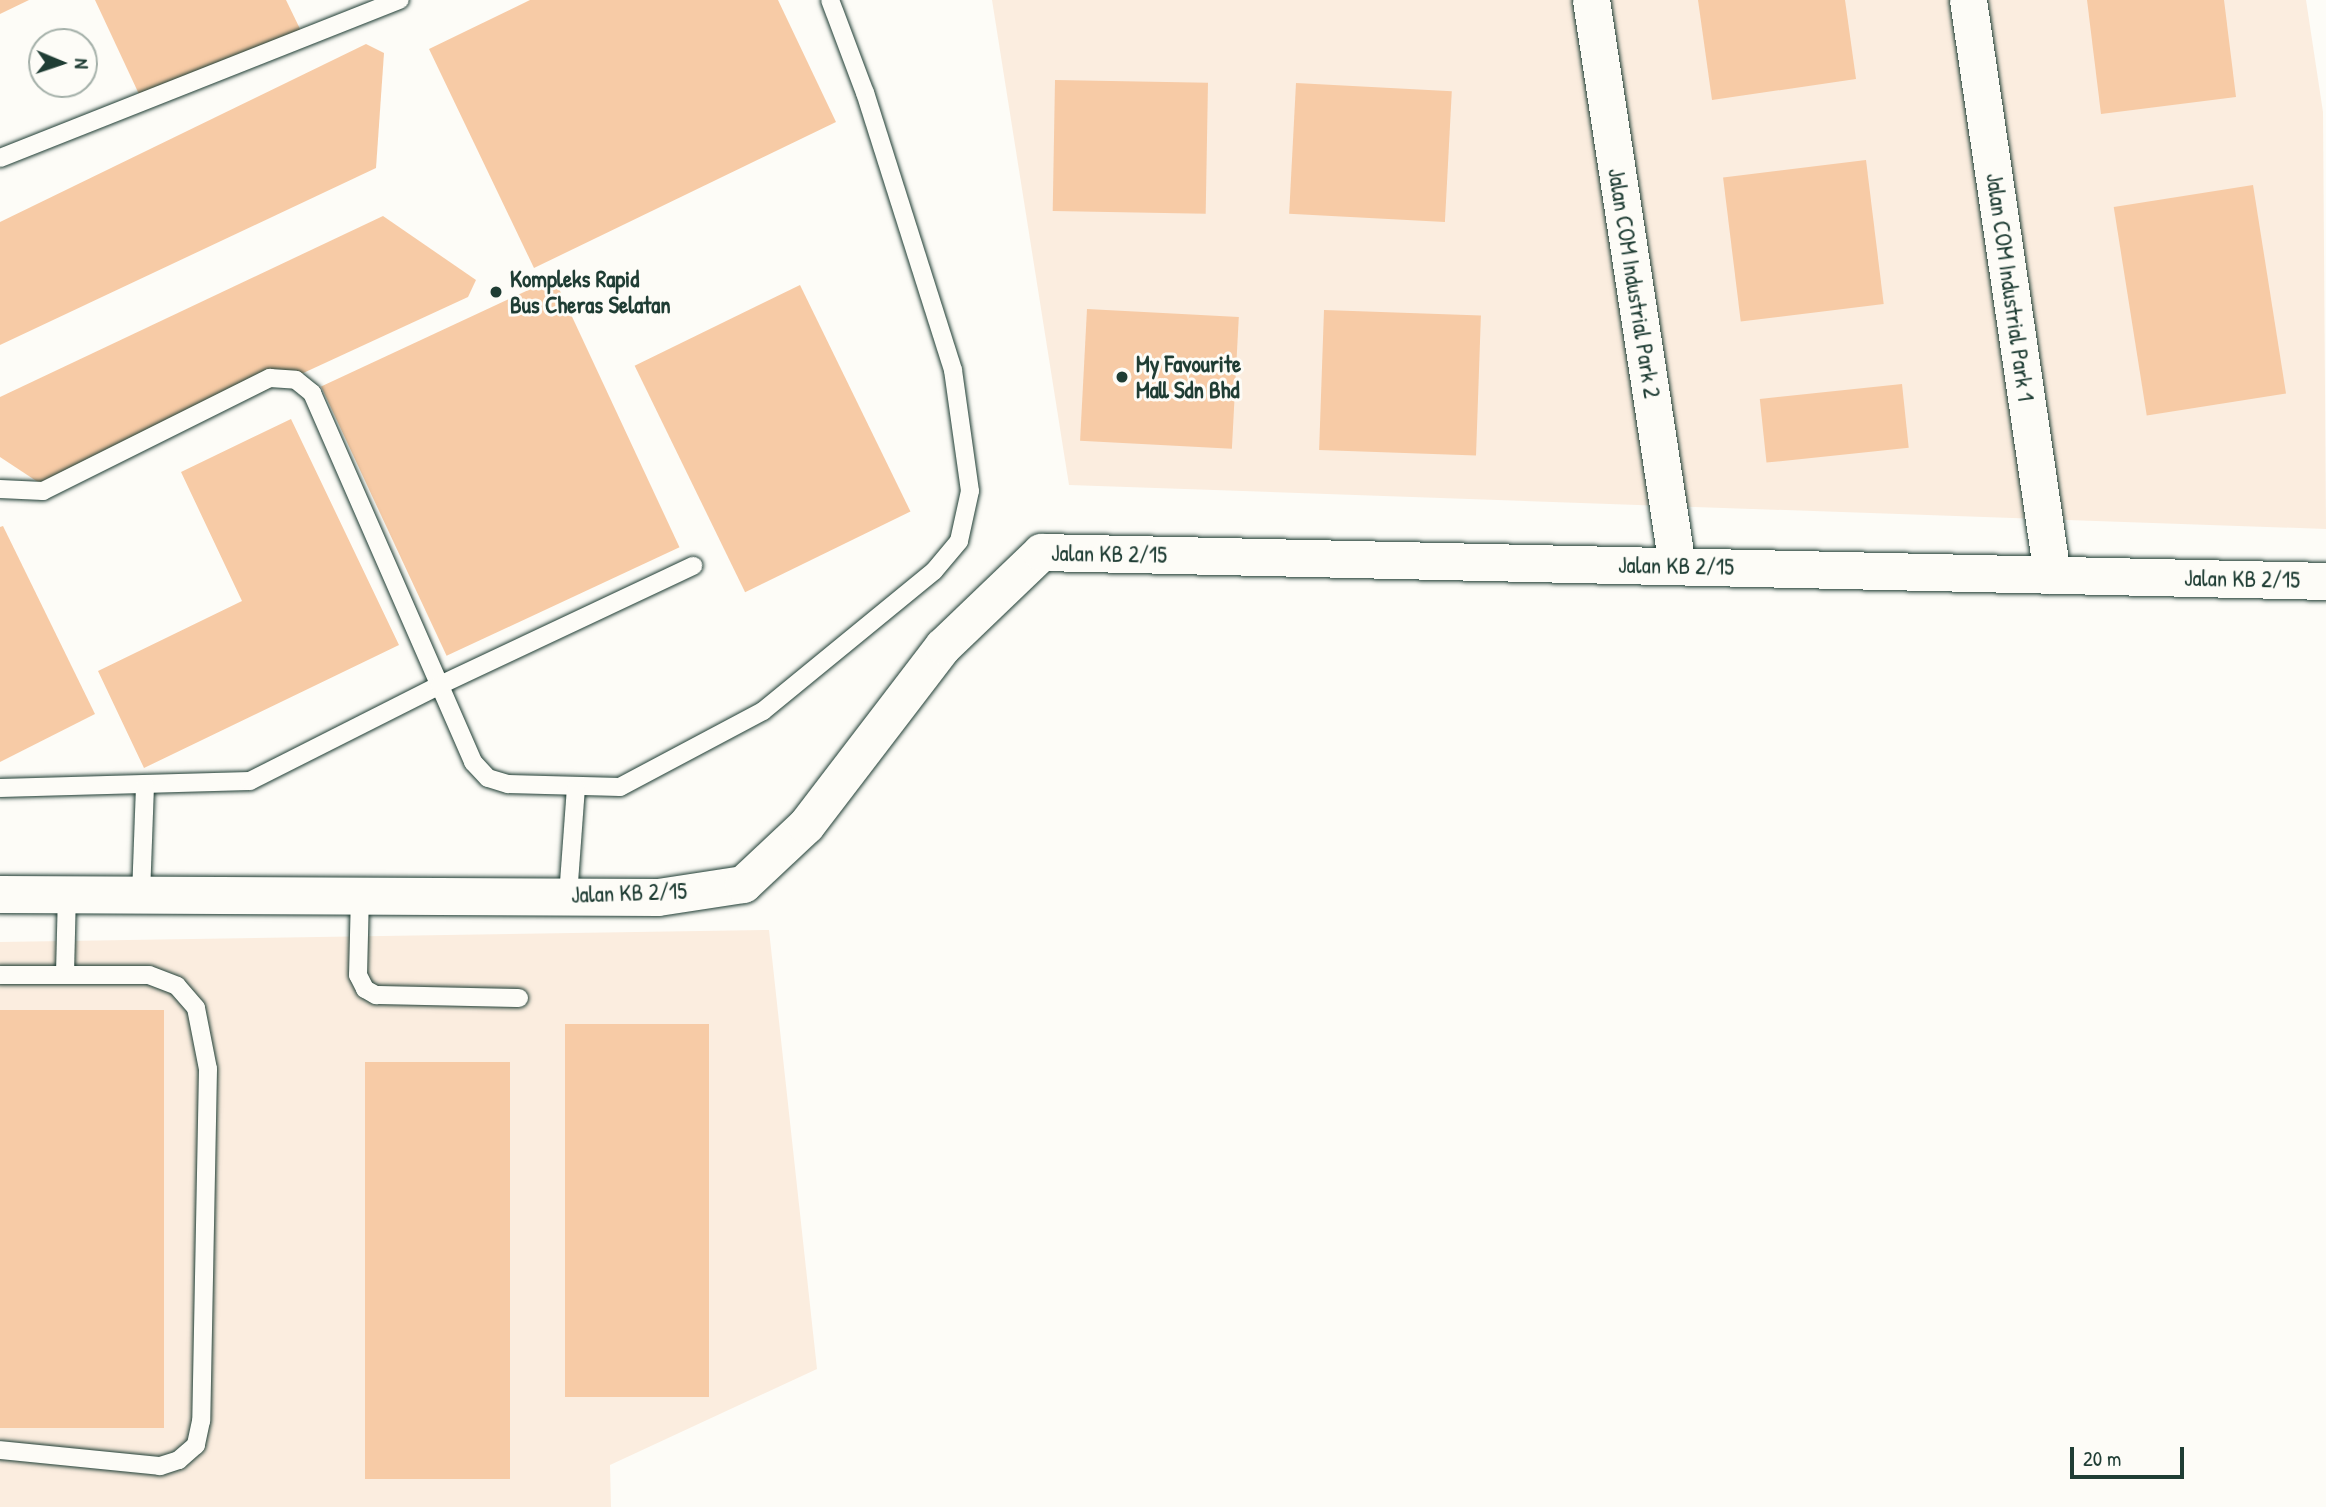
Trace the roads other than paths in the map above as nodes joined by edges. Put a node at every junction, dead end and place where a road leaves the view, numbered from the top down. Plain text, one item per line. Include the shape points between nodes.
1 (400, 0) edge
2 (830, 0) edge
3 (1591, 0) edge
4 (1968, 0) edge
5 (0, 158) edge
6 (0, 489) edge
7 (693, 566) dead end
8 (1677, 566) junction
9 (2052, 575) junction
10 (2326, 581) edge
11 (440, 685) junction
12 (145, 786) junction
13 (0, 788) edge
14 (576, 788) junction
15 (0, 894) edge
16 (67, 894) junction
17 (360, 894) junction
18 (141, 895) junction
19 (568, 896) junction
20 (65, 974) junction
21 (0, 975) edge
22 (519, 998) dead end
23 (0, 1450) edge

1 - 5 lane
2 - 14 lane via 865,93 953,370 970,491 958,541 934,571 763,711 620,788
3 - 8 street, Jalan COM Industrial Park 2
4 - 9 street, Jalan COM Industrial Park 1
6 - 11 lane via 43,491 270,378 296,380 312,393
7 - 11 lane
8 - 9 street, Jalan KB 2/15
8 - 19 street, Jalan KB 2/15 via 1041,552 943,646 806,825 743,884 658,897
9 - 10 street, Jalan KB 2/15
11 - 12 lane via 250,782
11 - 14 lane via 473,762 488,778
12 - 13 lane
12 - 18 lane
14 - 19 lane
15 - 16 street, Jalan KB 2/15
16 - 18 street, Jalan KB 2/15
16 - 20 lane
17 - 18 street, Jalan KB 2/15
17 - 19 street, Jalan KB 2/15
17 - 22 lane via 358,975 365,989 376,995
20 - 21 lane
20 - 23 lane via 149,975 177,986 196,1008 208,1069 201,1422 196,1445 179,1460 160,1466

